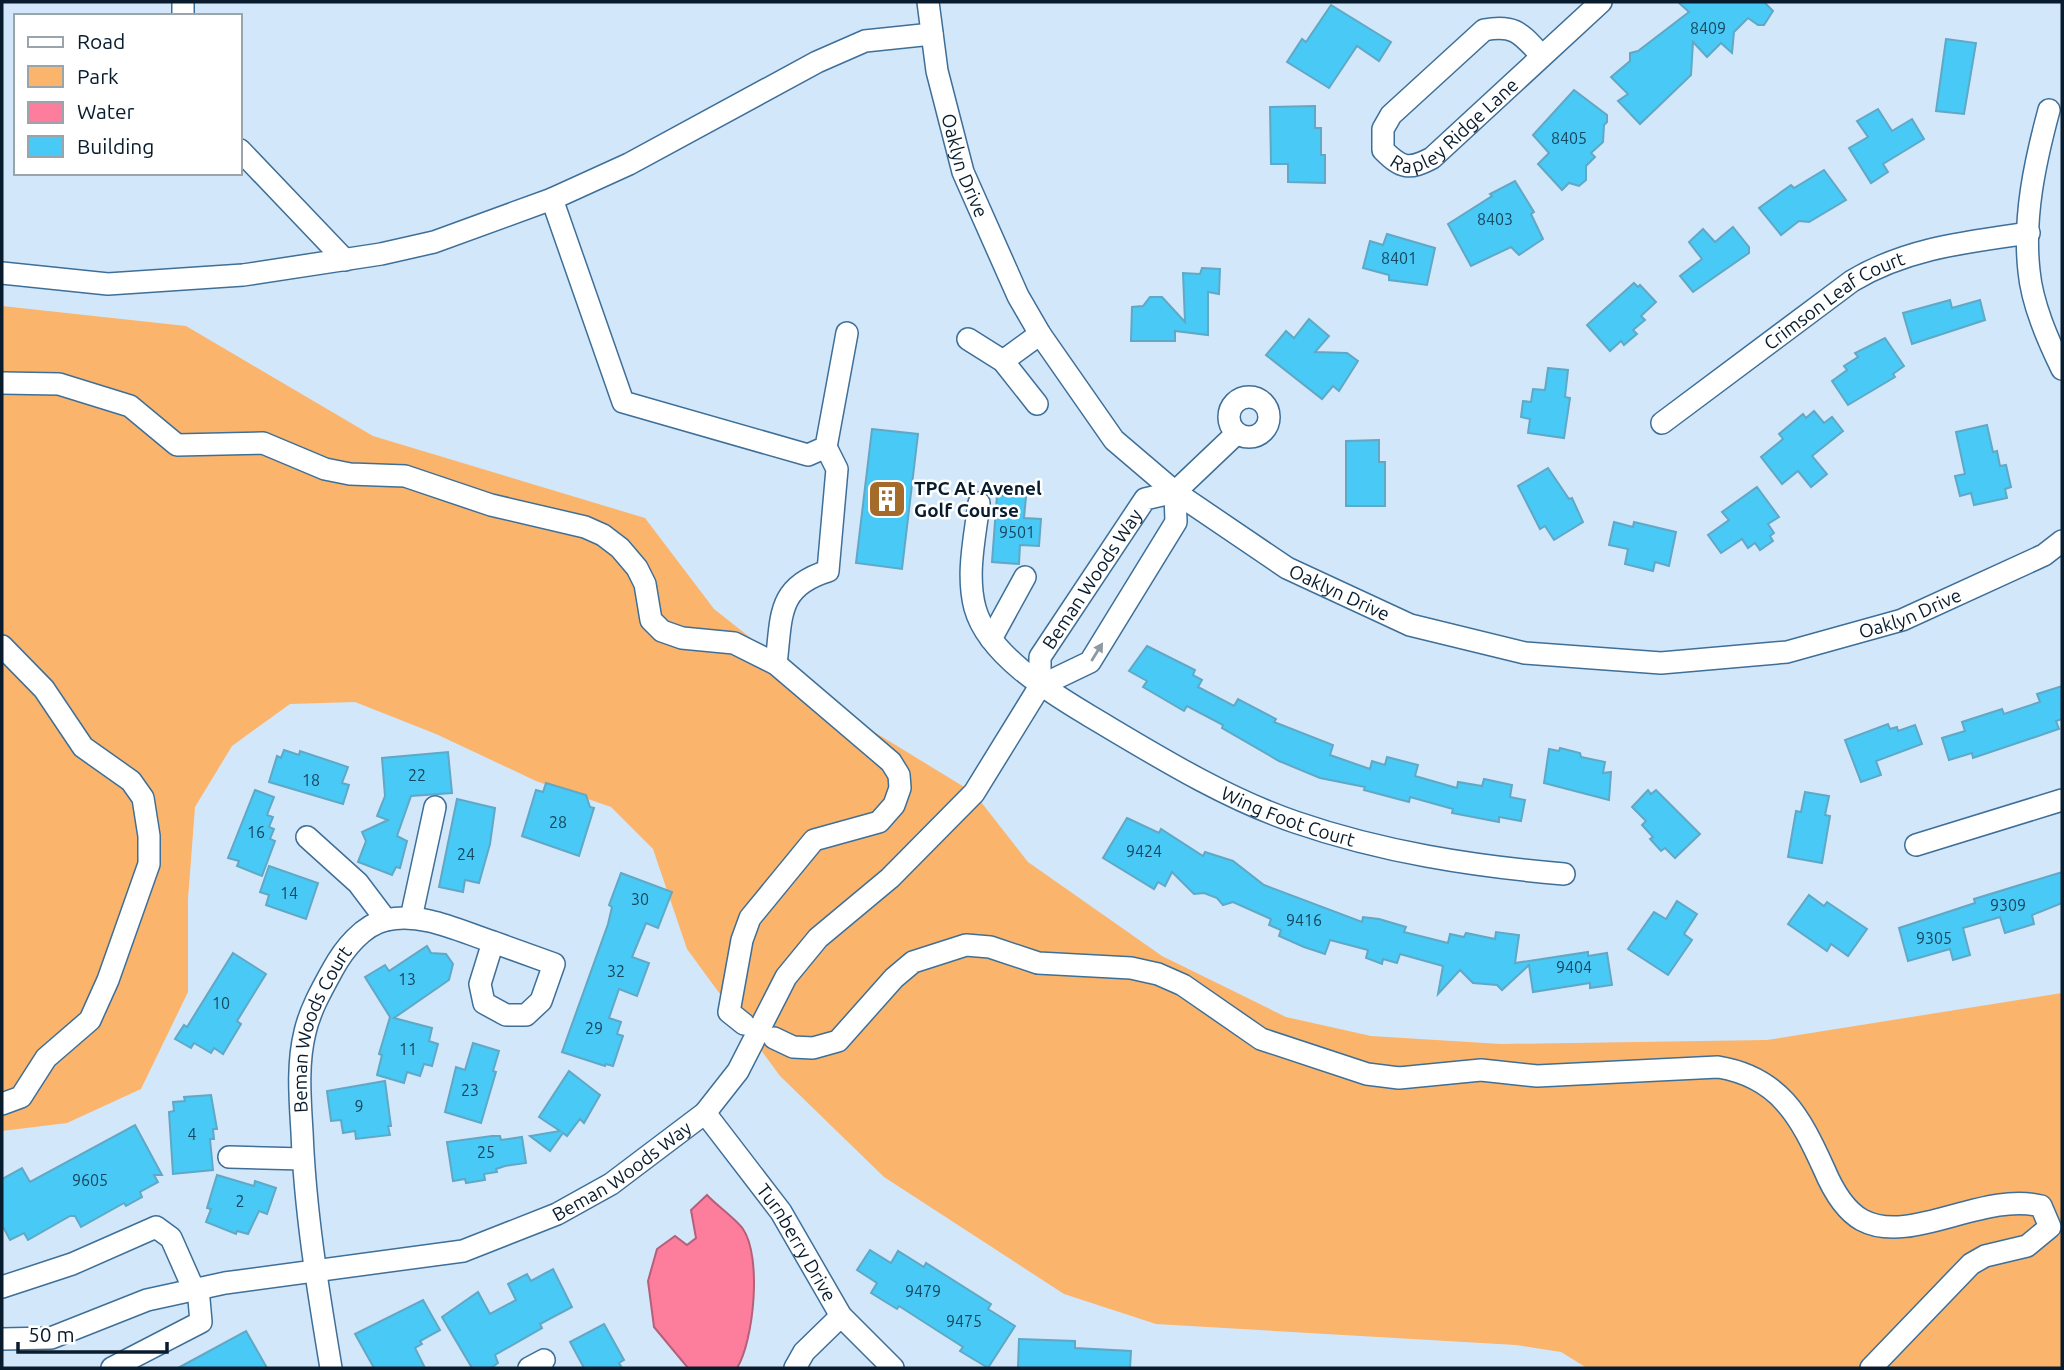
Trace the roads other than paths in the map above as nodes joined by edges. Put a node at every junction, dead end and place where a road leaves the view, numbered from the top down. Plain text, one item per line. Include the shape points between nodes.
1 (929, 2) edge
2 (1601, 2) edge
3 (932, 34) junction
4 (1542, 56) junction
5 (2049, 110) dead end
6 (242, 152) edge
7 (552, 200) junction
8 (2029, 233) junction
9 (345, 260) junction
10 (2, 274) edge
11 (847, 333) dead end
12 (1041, 334) junction
13 (968, 340) dead end
14 (1003, 361) junction
15 (2062, 369) edge
16 (2, 383) edge
17 (1037, 404) dead end
18 (1662, 423) dead end
19 (1237, 434) dead end
20 (826, 447) junction
21 (1175, 492) junction
22 (979, 503) dead end
23 (2062, 541) edge
24 (1025, 577) dead end
25 (991, 639) junction
26 (2, 646) edge
27 (776, 664) junction
28 (1040, 686) junction
29 (2062, 800) edge
30 (435, 807) dead end
31 (307, 837) dead end
32 (1916, 845) dead end
33 (1564, 874) dead end
34 (411, 918) junction
35 (386, 920) junction
36 (493, 942) dead end
37 (744, 1024) dead end
38 (774, 1038) dead end
39 (2, 1104) edge
40 (705, 1113) junction
41 (229, 1157) dead end
42 (303, 1159) junction
43 (315, 1273) junction
44 (2, 1287) edge
45 (196, 1289) junction
46 (841, 1316) junction
47 (2, 1339) edge
48 (112, 1368) edge
49 (331, 1368) edge
50 (794, 1368) edge
51 (893, 1368) edge
52 (1871, 1368) edge

1 - 3 street, Oaklyn Drive
2 - 4 street, Rapley Ridge Lane
3 - 7 street via 865,41
3 - 12 street, Oaklyn Drive via 963,172 1018,296
4 - 4 street, Rapley Ridge Lane via 1433,159 1415,167 1397,164 1383,150 1383,129 1391,115 1484,30 1504,26 1520,33
5 - 8 street via 2032,172
6 - 9 street
7 - 9 street via 433,242
7 - 20 street via 623,402 808,455
8 - 15 street via 2029,272 2049,342
8 - 18 street, Crimson Leaf Court via 1931,248 1877,266
9 - 10 street via 243,275 108,284
11 - 20 street
12 - 14 street
12 - 21 street, Oaklyn Drive via 1114,440
13 - 14 street
14 - 17 street
16 - 27 street via 59,384 130,406 177,444 263,443 325,469 405,476 491,505 585,527 620,548 636,568 645,584 651,620 662,631 682,638 734,643
19 - 21 street
20 - 27 street via 837,470 828,571 807,577 783,603
21 - 23 street, Oaklyn Drive via 1287,568 1410,625 1525,653 1661,663 1787,652 1902,620 2044,555
21 - 28 street, Beman Woods Way via 1145,499 1040,657
28 -> 21 street, Beman Woods Way via 1090,663 1176,522
22 - 25 street, Wing Foot Court via 971,575 975,610
24 - 25 street
25 - 28 street, Wing Foot Court
26 - 39 street via 44,689 83,747 131,781 143,798 149,836 149,864 90,1020 46,1058 21,1097
27 - 37 street via 891,762 900,775 900,788 894,805 879,822 814,840 750,918 729,1012
28 - 33 street, Wing Foot Court via 1184,772 1294,822 1473,866
28 - 40 street, Beman Woods Way via 974,793 890,878 818,938 786,977 738,1071
29 - 32 street
30 - 34 street
31 - 35 street via 358,883
34 - 35 street, Beman Woods Court
34 - 36 street, Beman Woods Court
35 - 42 street, Beman Woods Court via 367,928 341,956 305,1030 300,1066
38 - 52 street via 793,1047 813,1048 838,1041 913,962 966,946 990,947 1038,963 1158,974 1183,985 1261,1039 1367,1074 1399,1078 1481,1070 1537,1076 1718,1067 1741,1071 1785,1099 1832,1187 1861,1220 1880,1226 1916,1225 2009,1202 2041,1206 2048,1217 2050,1227 2027,1246 1971,1264
40 - 43 street, Beman Woods Way via 611,1184 557,1214 463,1251
40 - 46 street, Turnberry Drive via 780,1212
41 - 42 street
42 - 43 street, Beman Woods Court
43 - 45 street, Beman Woods Way
43 - 49 street, Beman Woods Court
44 - 45 street via 72,1264 156,1227 172,1238
45 - 47 street, Beman Woods Way via 147,1300 51,1338
45 - 48 street via 201,1322
46 - 50 street
46 - 51 street, Turnberry Drive

